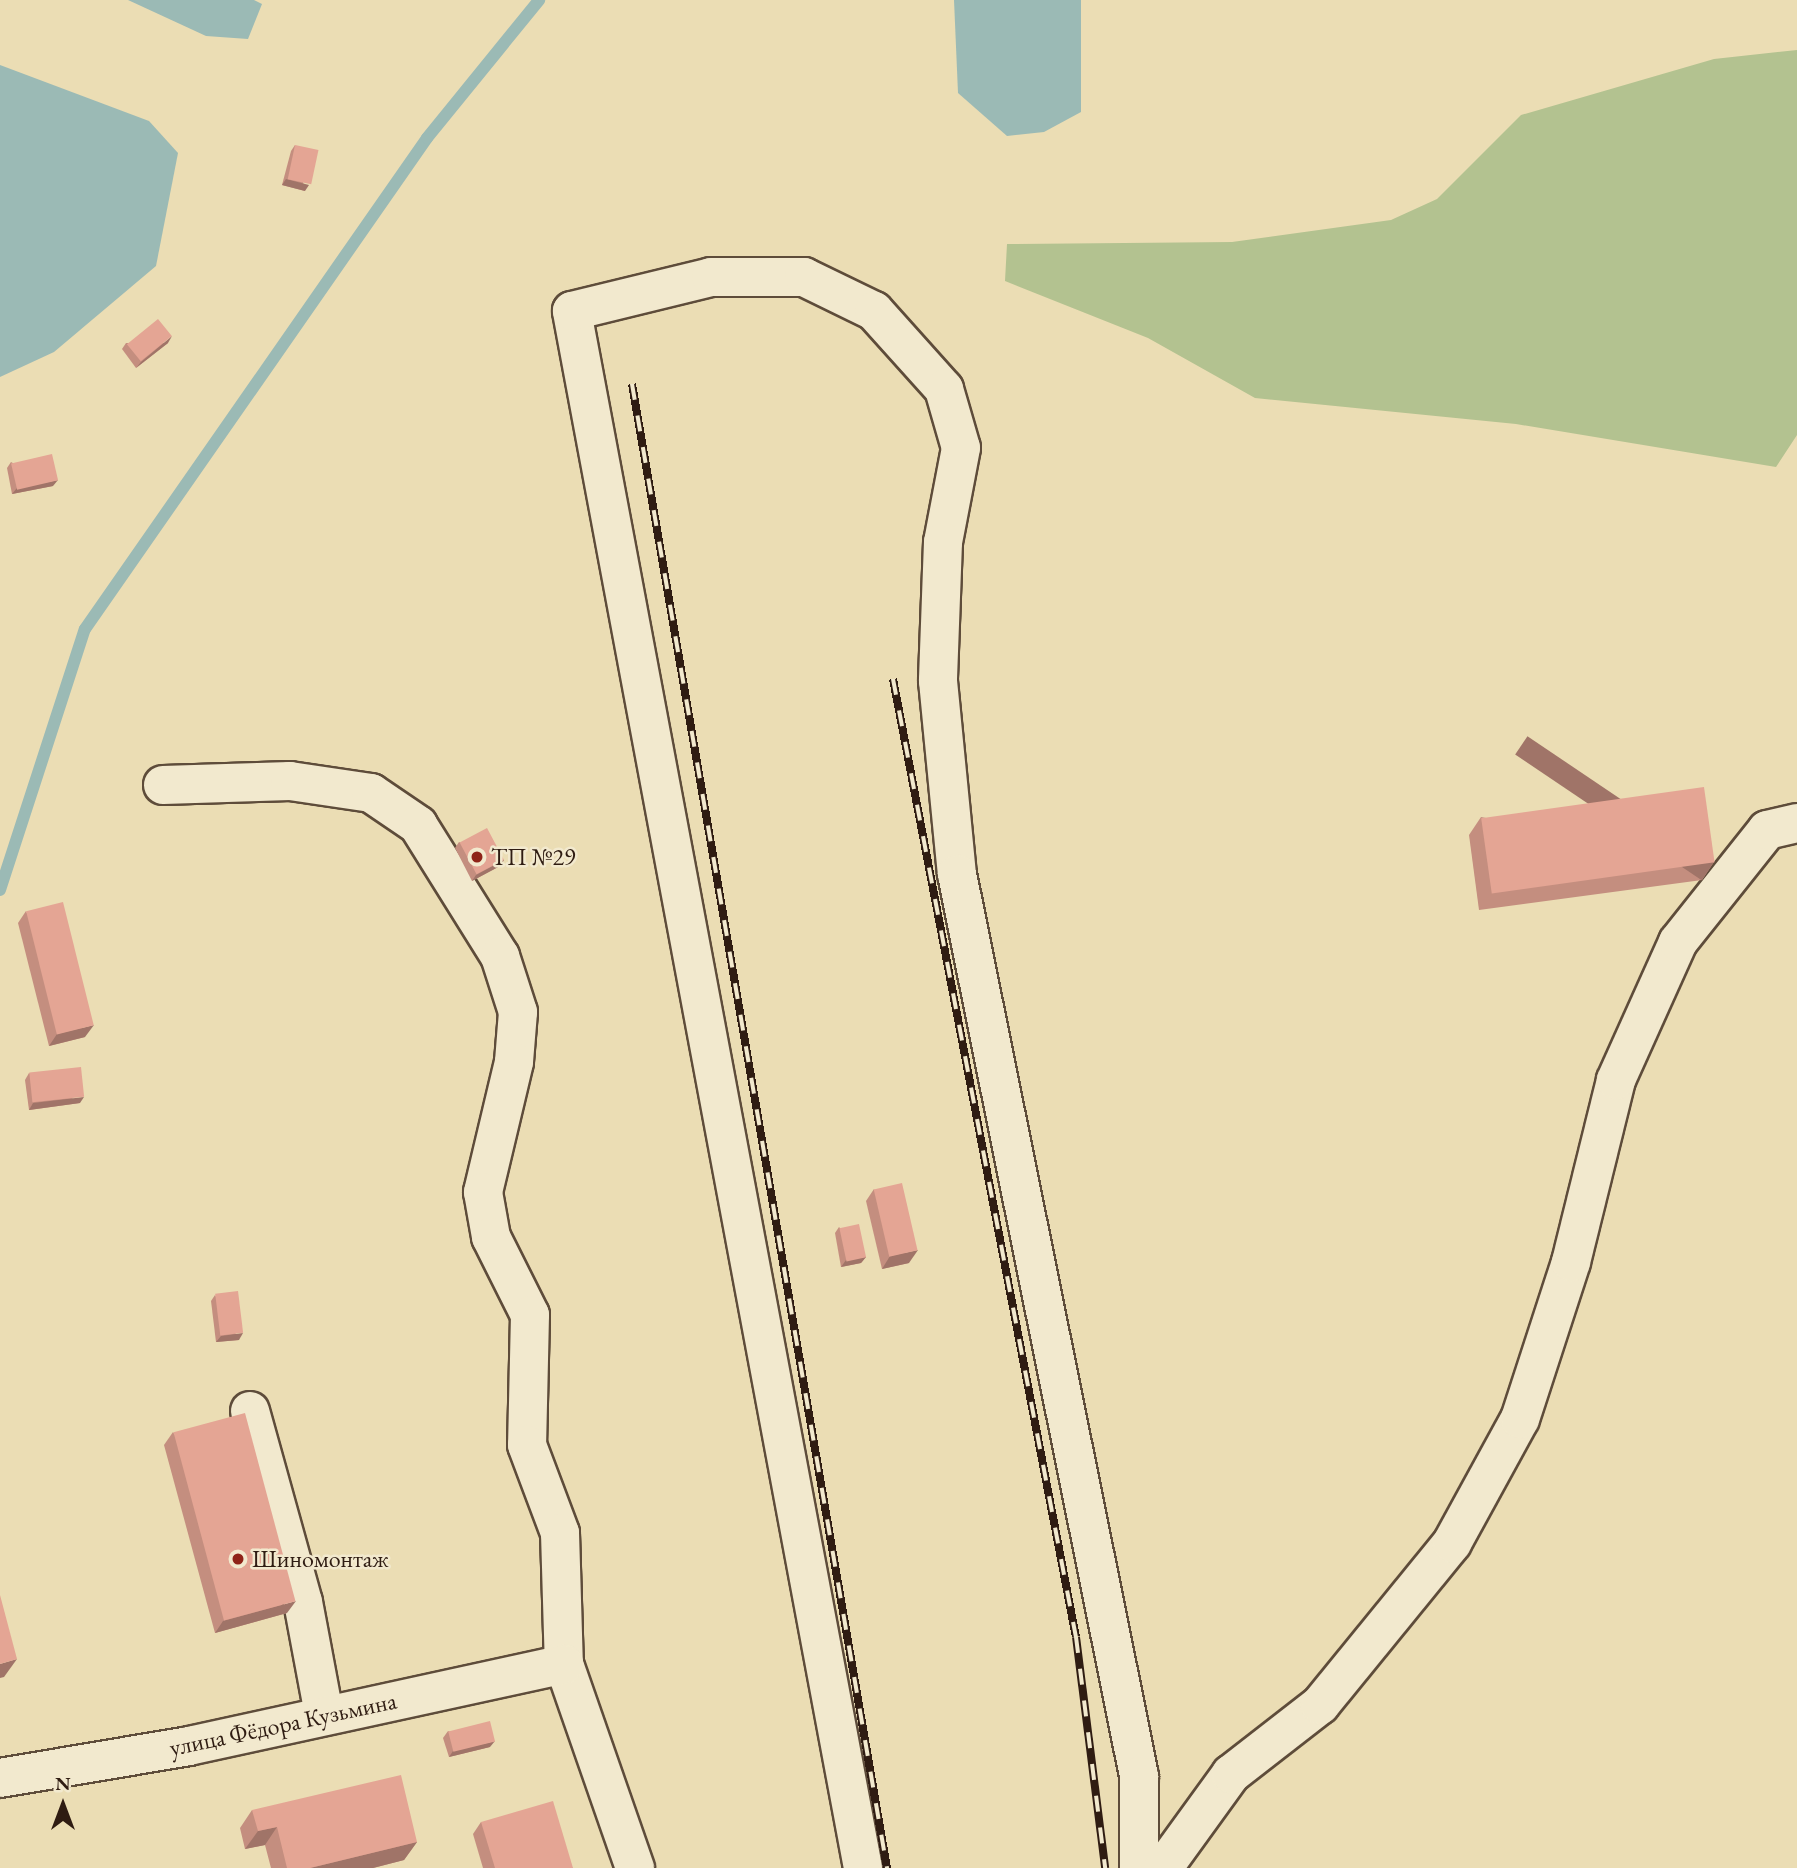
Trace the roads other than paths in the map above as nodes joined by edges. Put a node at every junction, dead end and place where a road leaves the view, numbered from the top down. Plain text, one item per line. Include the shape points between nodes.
1 (163, 785) dead end
2 (1797, 823) edge
3 (250, 1411) dead end
4 (564, 1664) junction
5 (324, 1714) junction
6 (0, 1778) edge
7 (635, 1868) edge
8 (863, 1868) edge
9 (1139, 1868) edge
10 (1163, 1868) edge

1 - 4 street via 290,781 371,793 418,825 500,956 518,1012 514,1062 483,1192 491,1237 530,1315 527,1445 560,1533
2 - 10 street via 1767,830 1678,942 1616,1080 1571,1262 1520,1419 1452,1543 1320,1705 1231,1774
3 - 5 street via 303,1602
4 - 5 street, улица Фёдора Кузьмина
4 - 7 street
5 - 6 street, улица Фёдора Кузьмина
8 - 9 street via 572,311 711,277 804,277 874,311 944,389 961,448 943,542 937,681 957,873 1139,1776

